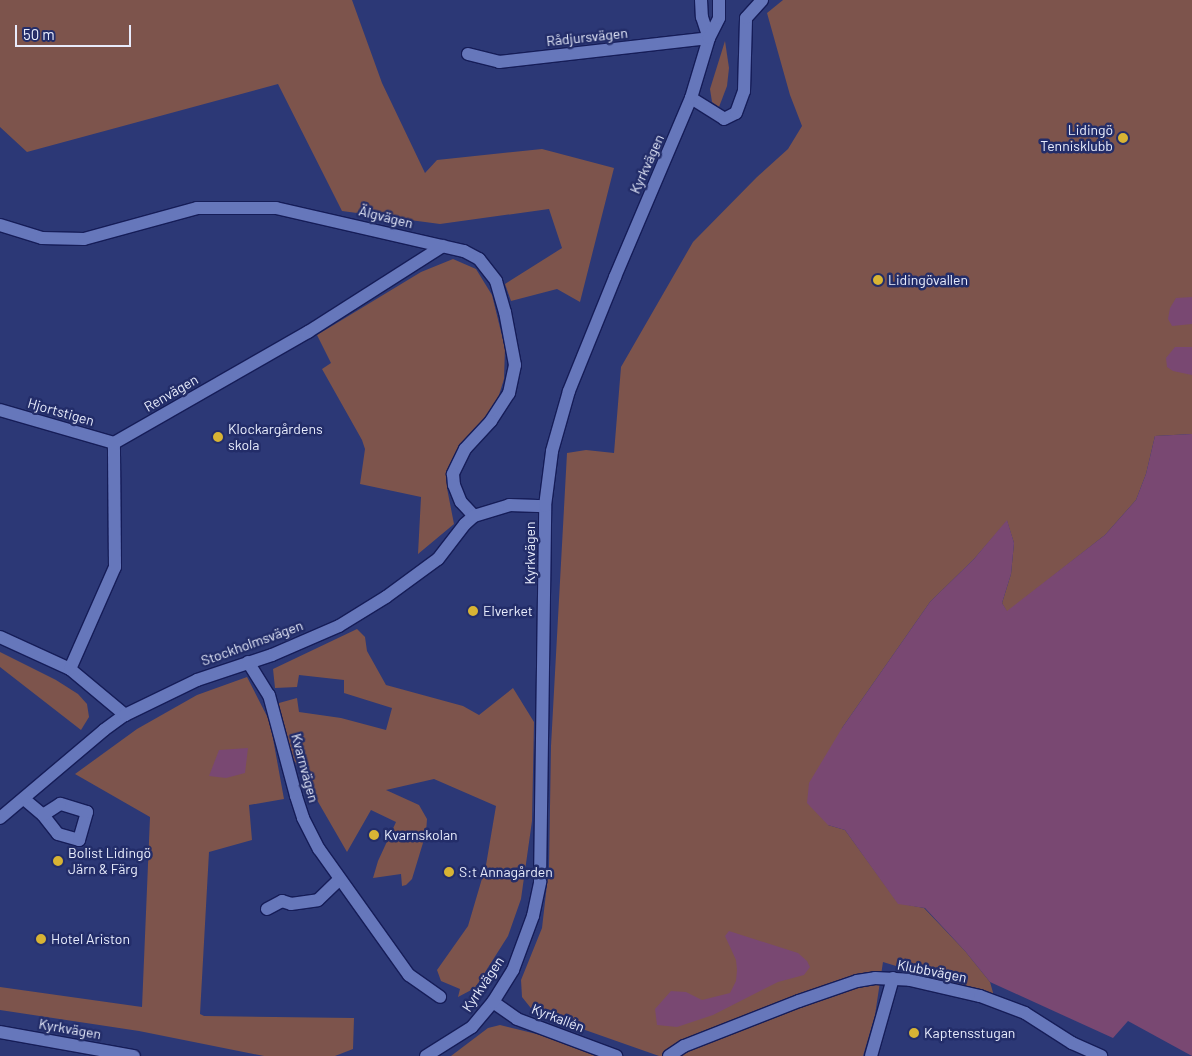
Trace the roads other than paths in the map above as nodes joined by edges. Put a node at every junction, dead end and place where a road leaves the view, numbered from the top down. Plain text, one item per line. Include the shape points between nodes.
1 (701, 0) edge
2 (720, 0) edge
3 (762, 0) edge
4 (710, 38) junction
5 (468, 54) dead end
6 (691, 98) junction
7 (0, 225) edge
8 (444, 246) junction
9 (0, 410) edge
10 (114, 443) junction
11 (545, 506) junction
12 (474, 516) junction
13 (0, 637) edge
14 (248, 662) junction
15 (70, 669) junction
16 (125, 716) junction
17 (24, 799) junction
18 (43, 816) dead end
19 (0, 818) edge
20 (339, 880) junction
21 (267, 909) dead end
22 (893, 978) junction
23 (440, 997) dead end
24 (493, 1002) junction
25 (0, 1032) edge
26 (134, 1056) edge
27 (426, 1056) edge
28 (616, 1056) edge
29 (669, 1056) edge
30 (871, 1056) edge
31 (1101, 1056) edge

1 - 4 street via 702,17
2 - 4 street, Kyrkvägen via 719,18
3 - 6 street via 746,18 744,91 736,113 724,118
4 - 5 street, Rådjursvägen via 499,62
4 - 6 street, Kyrkvägen
6 - 11 street, Kyrkvägen via 569,391 552,451
7 - 8 street, Älgvägen via 42,238 84,239 197,208 276,208
8 - 10 street, Renvägen via 308,332
8 - 12 street, Älgvägen via 464,251 479,260 496,281 515,365 508,393 490,421 465,449 454,474 454,485 461,502
9 - 10 street, Hjortstigen
10 - 15 street via 115,567
11 - 12 street, Stockholmsvägen via 509,505
11 - 24 street, Kyrkvägen via 540,882 522,949
12 - 14 street, Stockholmsvägen via 438,559 386,598 338,626
13 - 15 street
14 - 16 street, Stockholmsvägen via 197,680
14 - 20 street, Kvarnvägen via 269,695 303,818
15 - 16 street
16 - 17 street, Stockholmsvägen via 104,730
17 - 18 street
17 - 19 street, Stockholmsvägen
20 - 21 street via 318,900 291,904 282,901
20 - 23 street, Kvarnvägen via 409,975
22 - 29 street, Klubbvägen via 857,981 799,1001 684,1046
22 - 30 street
22 - 31 street, Klubbvägen via 938,984 980,996 1025,1013 1072,1043
24 - 27 street, Kyrkvägen via 472,1027
24 - 28 street, Kyrkallén via 517,1019
25 - 26 street, Kyrkvägen

